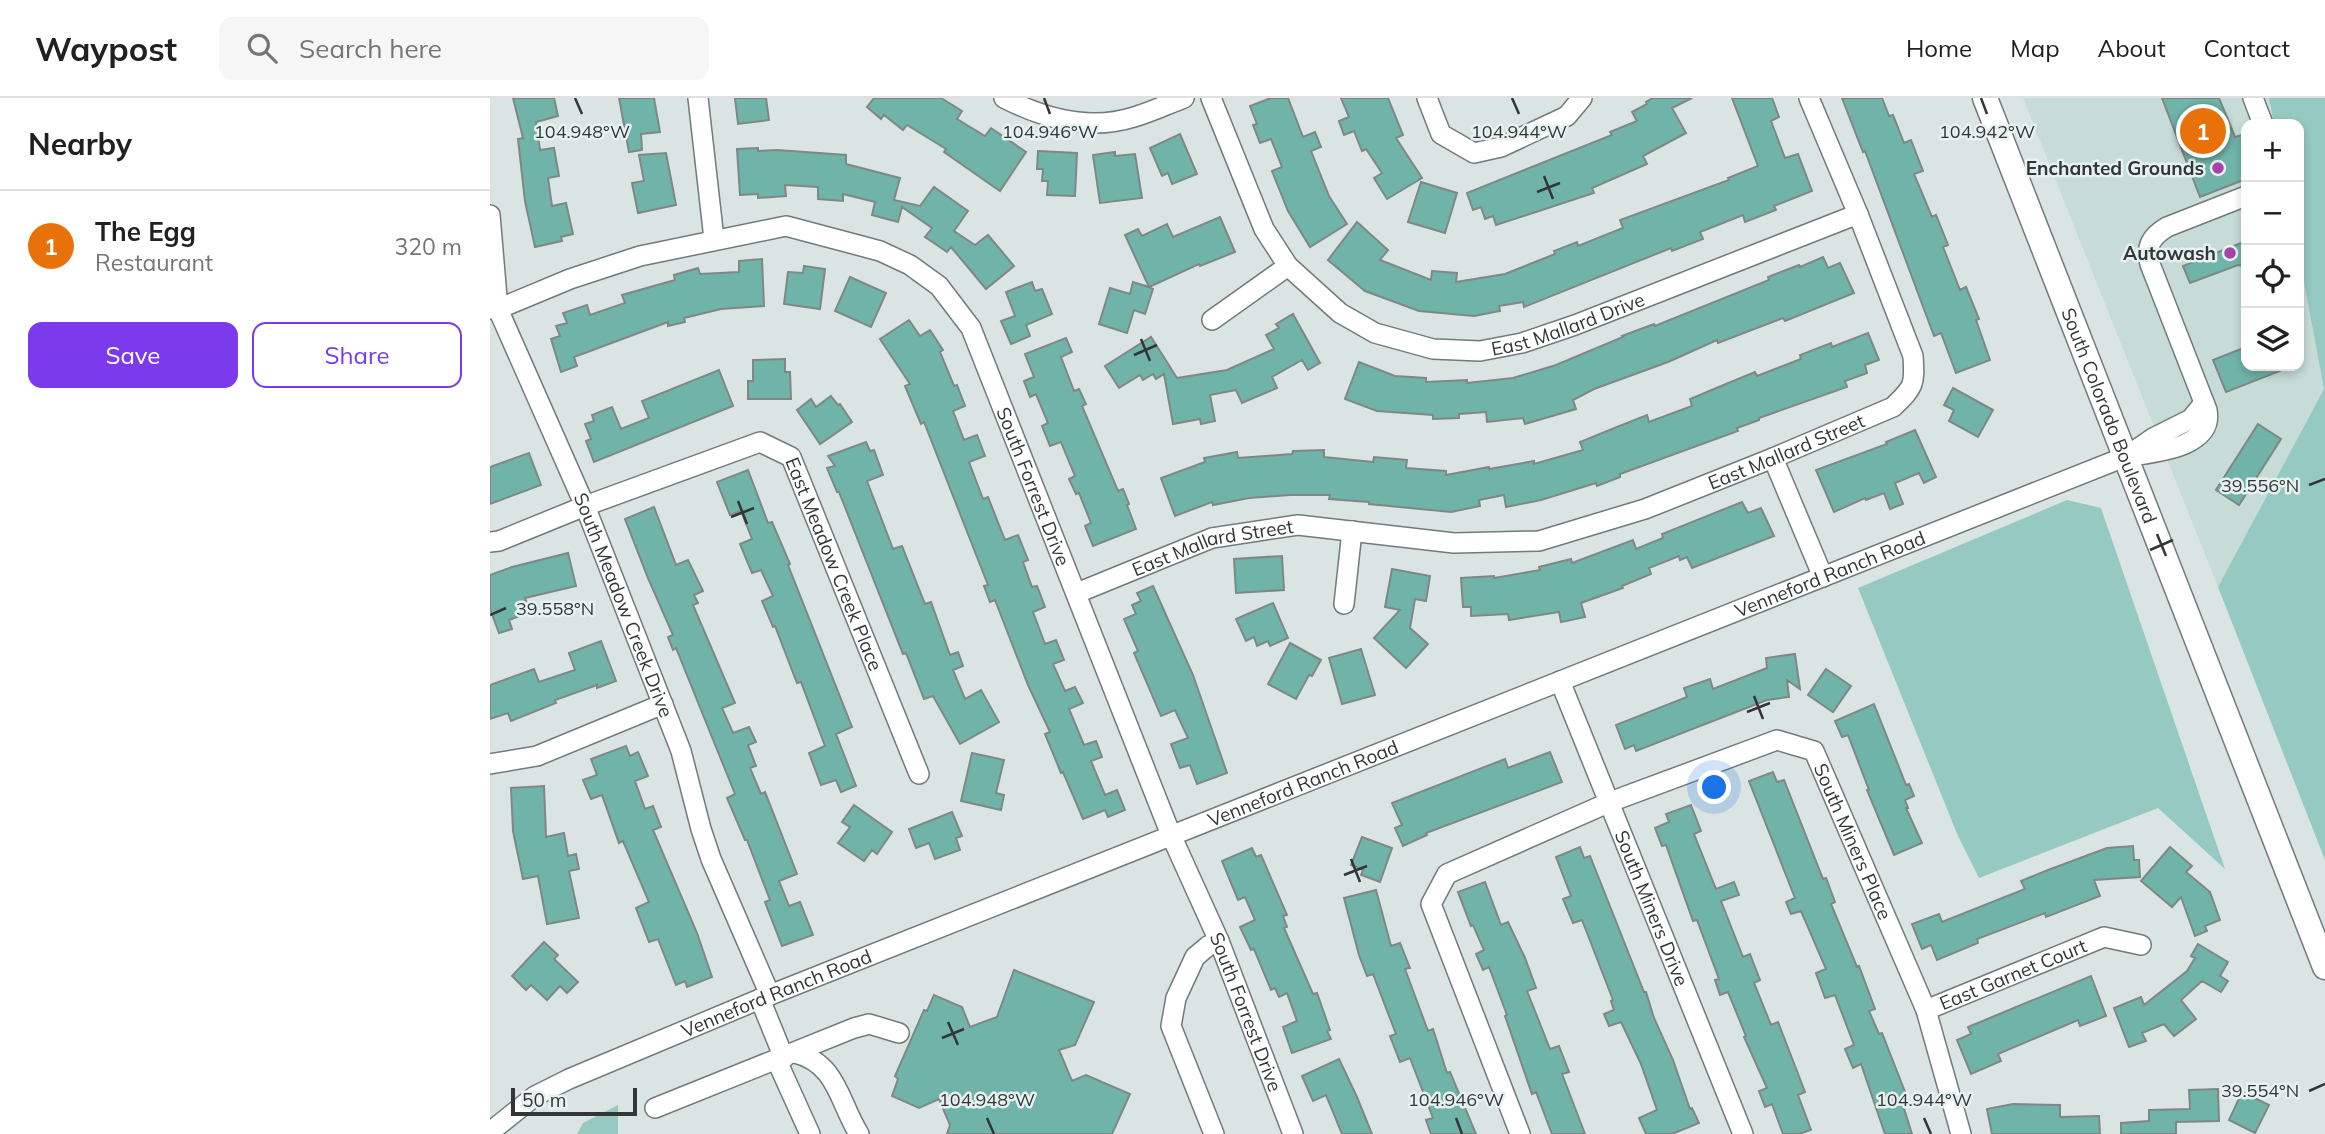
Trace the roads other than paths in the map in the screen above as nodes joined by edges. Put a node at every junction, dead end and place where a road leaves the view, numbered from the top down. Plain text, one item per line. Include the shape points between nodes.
1 (698, 98) edge
2 (1004, 98) edge
3 (1184, 98) edge
4 (1211, 98) edge
5 (1427, 98) edge
6 (1583, 98) edge
7 (1808, 98) edge
8 (1986, 98) edge
9 (2253, 98) edge
10 (2261, 119) edge
11 (2241, 198) edge
12 (1858, 214) junction
13 (490, 215) edge
14 (714, 239) junction
15 (1288, 266) junction
16 (494, 309) edge
17 (1212, 320) dead end
18 (2127, 456) junction
19 (1773, 458) junction
20 (585, 506) junction
21 (1352, 531) junction
22 (490, 542) edge
23 (1822, 577) junction
24 (1077, 593) junction
25 (1344, 604) dead end
26 (1560, 681) junction
27 (663, 704) junction
28 (490, 764) edge
29 (919, 774) dead end
30 (1610, 802) junction
31 (1171, 835) junction
32 (1219, 941) junction
33 (2141, 945) dead end
34 (2325, 967) edge
35 (765, 997) junction
36 (1926, 1010) junction
37 (899, 1033) dead end
38 (785, 1057) junction
39 (656, 1108) dead end
40 (490, 1132) edge
41 (810, 1134) edge
42 (859, 1134) edge
43 (1214, 1134) edge
44 (1293, 1134) edge
45 (1520, 1134) edge
46 (1743, 1134) edge
47 (1961, 1134) edge

1 - 14 street
2 - 3 street via 1050,118 1089,123 1131,118
4 - 15 street, East Mallard Drive via 1264,229
5 - 6 street via 1441,134 1474,153 1501,147 1567,116
7 - 12 street, East Mallard Street
8 - 18 main road, South Colorado Boulevard
9 - 10 street
11 - 18 street, Venneford Ranch Road via 2167,227 2148,249 2204,402 2191,419
12 - 15 street, East Mallard Drive via 1575,325 1480,351 1433,349 1375,333 1340,313
12 - 19 street, East Mallard Street via 1913,356 1915,380 1893,407
13 - 16 street, South Meadow Creek Drive
14 - 16 street, South Forrest Drive via 640,256
14 - 24 street, South Forrest Drive via 786,226 880,251 939,286 971,328
15 - 17 street
16 - 20 street, South Meadow Creek Drive
18 - 23 street, Venneford Ranch Road
18 - 34 main road, South Colorado Boulevard
19 - 21 street, East Mallard Street via 1645,509 1539,541 1454,543
19 - 23 street
20 - 22 street, East Meadow Creek Place
20 - 27 street, South Meadow Creek Drive
20 - 29 street, East Meadow Creek Place via 760,442 791,457
21 - 24 street, East Mallard Street via 1298,525 1212,538
21 - 25 street
23 - 26 street, Venneford Ranch Road
24 - 31 street, South Forrest Drive
26 - 30 street, South Miners Drive
26 - 31 street, Venneford Ranch Road
27 - 28 street via 537,756
27 - 35 street, South Meadow Creek Drive via 711,859
30 - 36 street, South Miners Place via 1777,740 1814,751
30 - 45 street via 1447,874 1431,904
30 - 46 street, South Miners Drive
31 - 32 street, South Forrest Drive
31 - 35 street, Venneford Ranch Road
32 - 43 street via 1195,957 1176,998 1171,1026
32 - 44 street, South Forrest Drive
33 - 36 street, East Garnet Court via 2104,937
35 - 38 street, South Meadow Creek Drive
35 - 40 street, Venneford Ranch Road via 569,1079 535,1096
36 - 47 street, South Miners Place
37 - 38 street via 869,1024
38 - 39 street
38 - 41 street, South Meadow Creek Drive
38 - 42 street via 807,1056 828,1071

